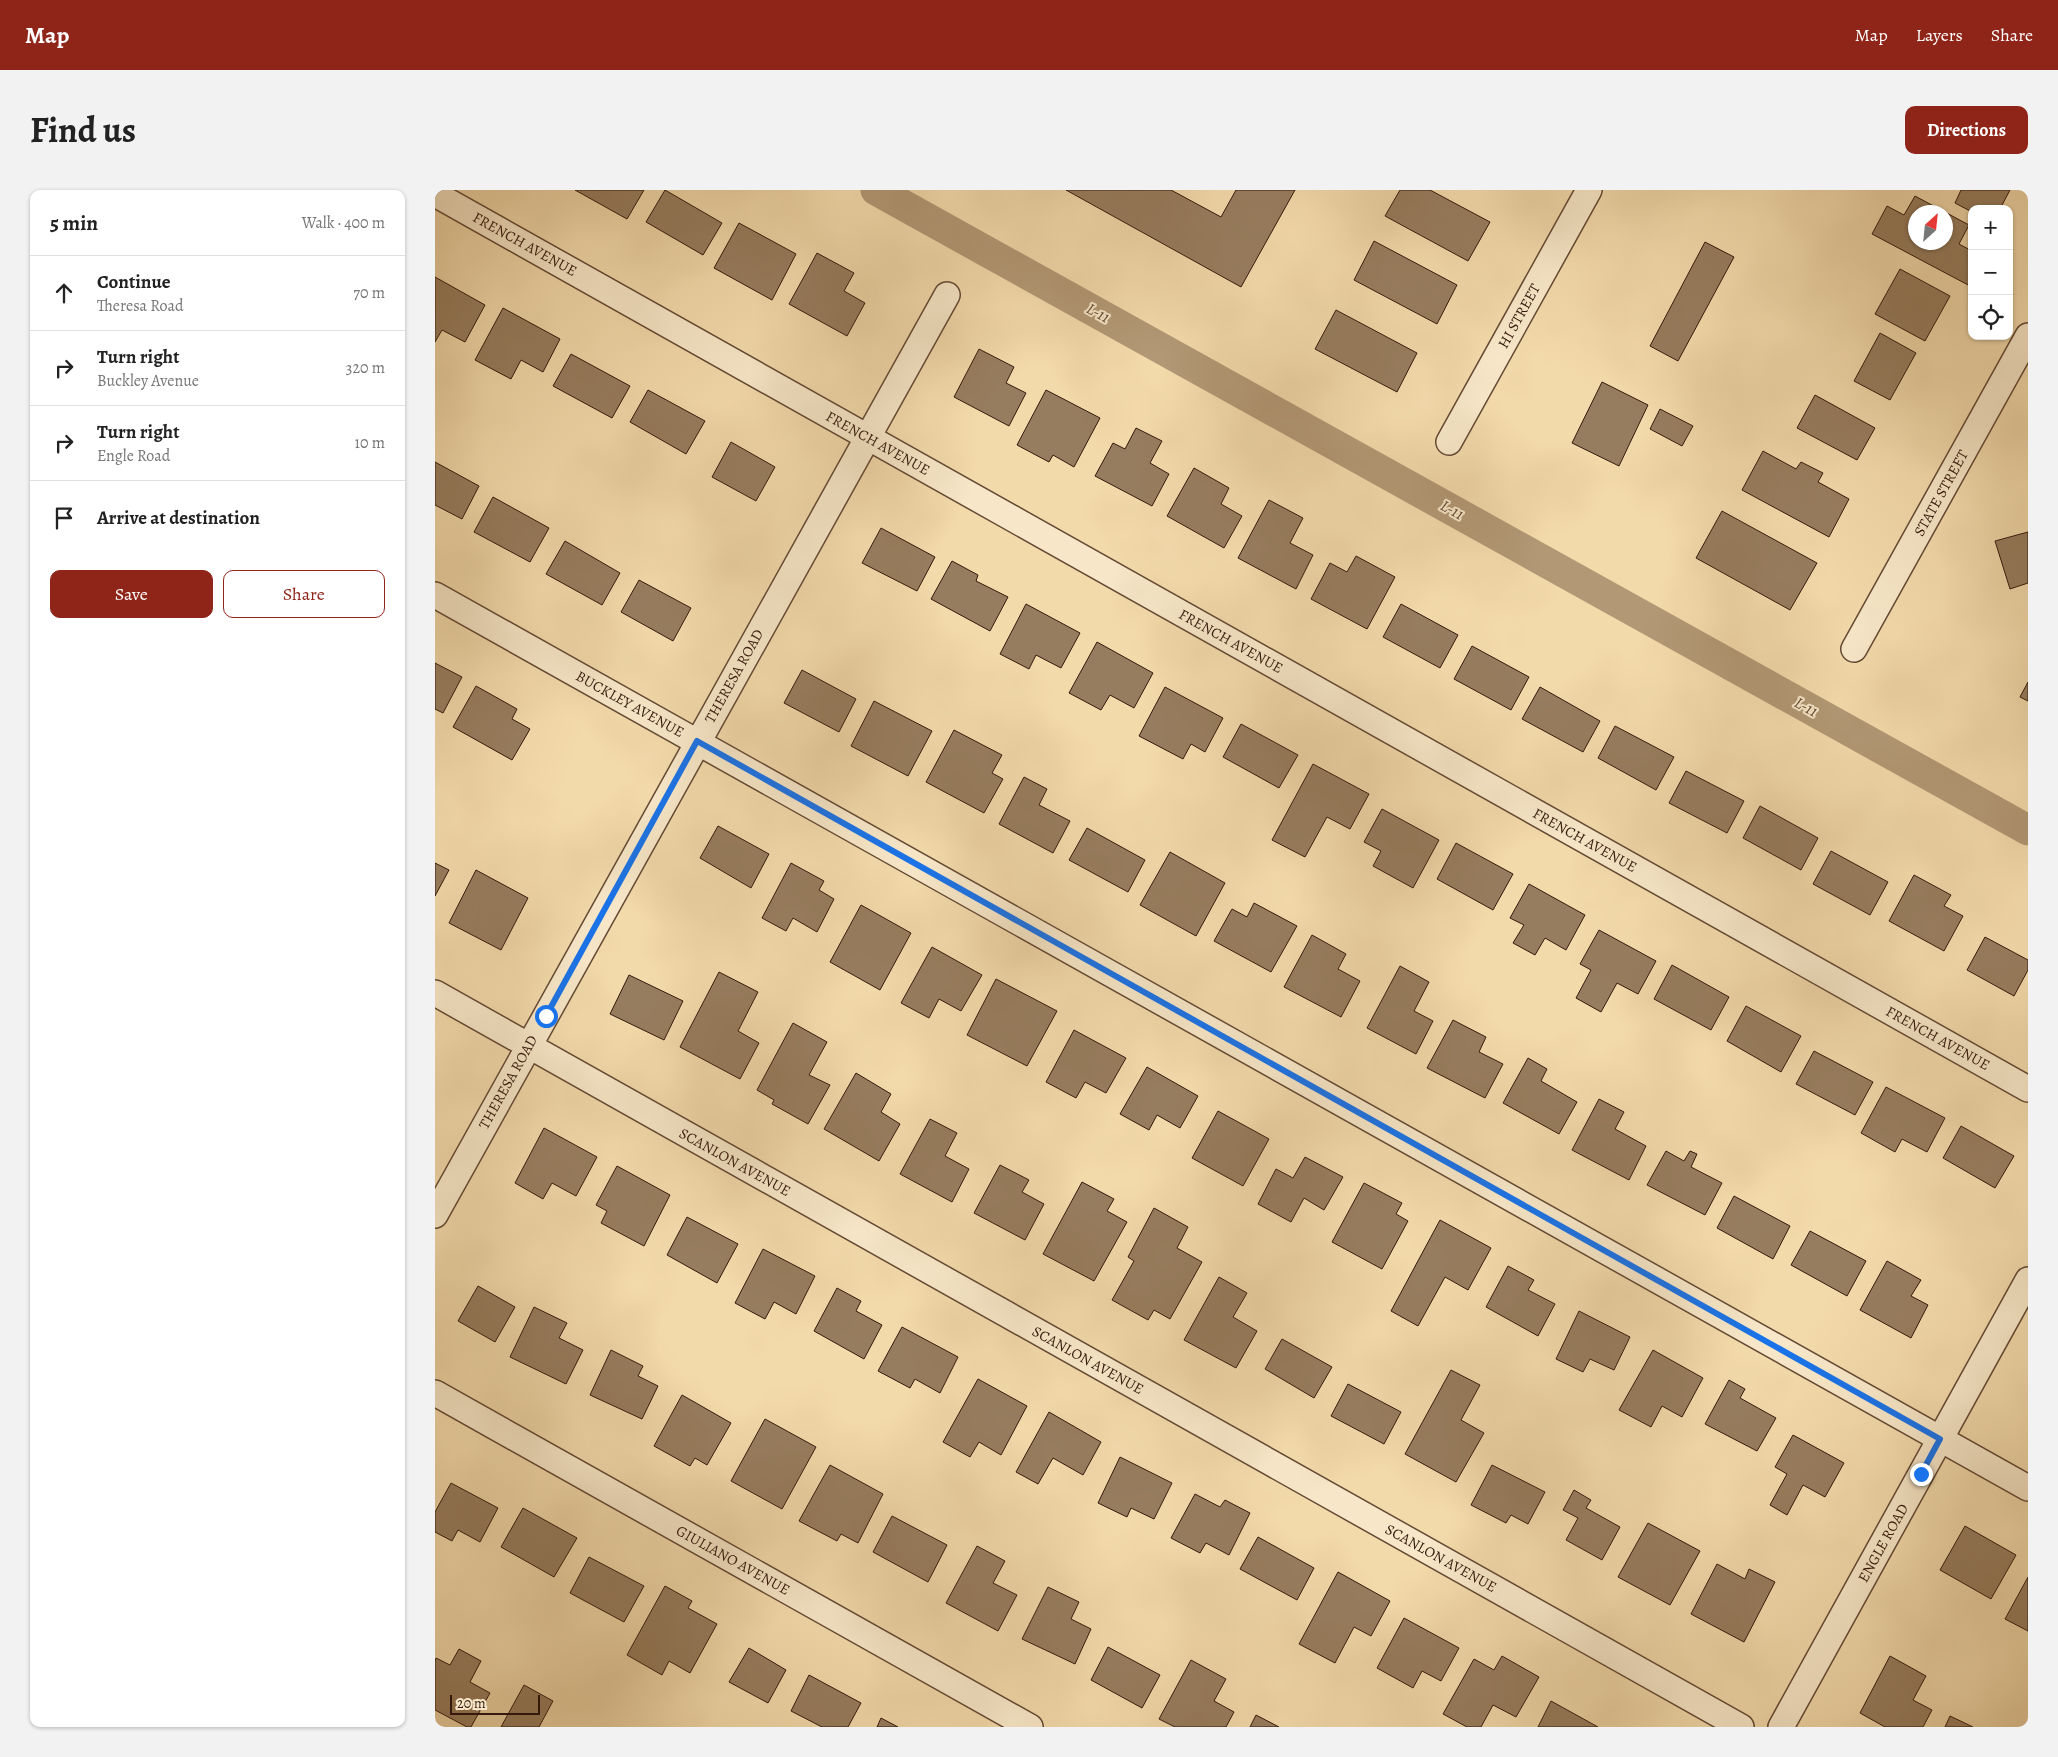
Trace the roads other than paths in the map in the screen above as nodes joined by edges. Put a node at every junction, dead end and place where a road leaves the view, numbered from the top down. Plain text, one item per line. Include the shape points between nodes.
1 (1589, 190) edge
2 (435, 194) edge
3 (947, 295) dead end
4 (2028, 336) edge
5 (866, 436) junction
6 (1449, 442) dead end
7 (435, 595) edge
8 (1854, 649) dead end
9 (697, 741) junction
10 (435, 993) edge
11 (529, 1046) junction
12 (2028, 1089) edge
13 (435, 1215) edge
14 (2028, 1280) edge
15 (435, 1393) edge
16 (1940, 1439) junction
17 (2028, 1488) edge
18 (1030, 1727) edge
19 (1741, 1727) edge
20 (1781, 1727) edge

1 - 6 street, HI STREET
2 - 5 street, FRENCH AVENUE
3 - 5 street, THERESA ROAD
4 - 8 street, STATE STREET
5 - 9 street, THERESA ROAD
5 - 12 street, FRENCH AVENUE
7 - 9 street, BUCKLEY AVENUE
9 - 11 street, THERESA ROAD
9 - 16 street, BUCKLEY AVENUE
10 - 11 street, SCANLON AVENUE
11 - 13 street, THERESA ROAD
11 - 19 street, SCANLON AVENUE
14 - 16 street, ENGLE ROAD
15 - 18 street, GIULIANO AVENUE
16 - 17 street, BUCKLEY AVENUE
16 - 20 street, ENGLE ROAD

